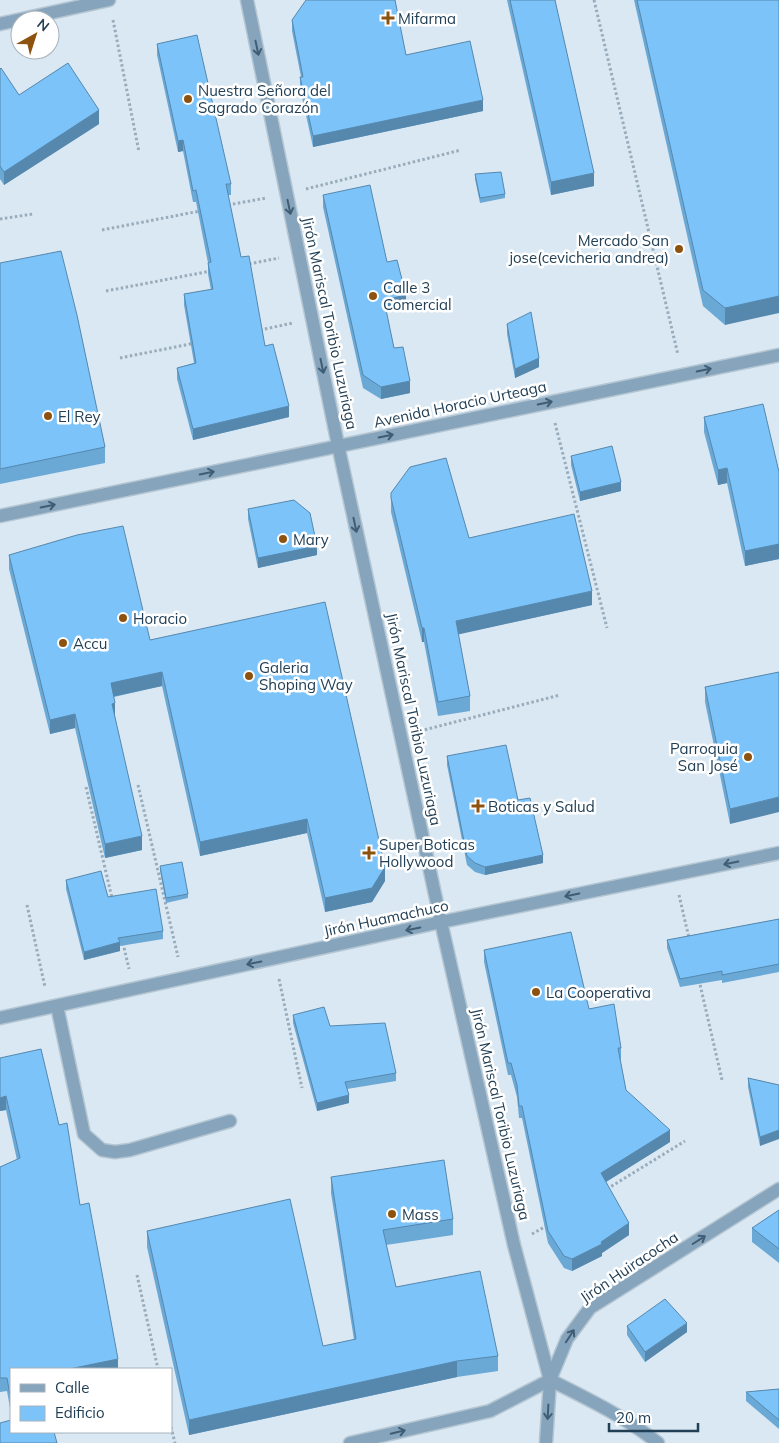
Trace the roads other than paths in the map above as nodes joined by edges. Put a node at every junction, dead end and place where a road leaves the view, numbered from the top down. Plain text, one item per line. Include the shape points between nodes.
1 (109, 0) edge
2 (247, 0) edge
3 (0, 24) edge
4 (779, 354) edge
5 (338, 446) junction
6 (0, 516) edge
7 (779, 853) edge
8 (441, 922) junction
9 (53, 1006) junction
10 (0, 1018) edge
11 (230, 1121) dead end
12 (779, 1189) edge
13 (550, 1380) junction
14 (350, 1443) edge
15 (546, 1443) edge
16 (658, 1443) edge

1 - 3 street
2 -> 5 street, Jirón Mariscal Toribio Luzuriaga
5 -> 4 street, Avenida Horacio Urteaga
6 -> 5 street, Avenida Horacio Urteaga
5 -> 8 street, Jirón Mariscal Toribio Luzuriaga
7 -> 8 street, Jirón Huamachuco
8 -> 9 street, Jirón Huamachuco
8 - 13 street, Jirón Mariscal Toribio Luzuriaga via 514,1246
9 - 10 street, Jirón Huamachuco
9 - 11 street via 84,1134 102,1150 130,1150
13 -> 12 street, Jirón Huiracocha via 567,1339 590,1308
14 -> 13 street via 490,1411
13 -> 15 street, Jirón Mariscal Toribio Luzuriaga
13 - 16 street via 635,1425

